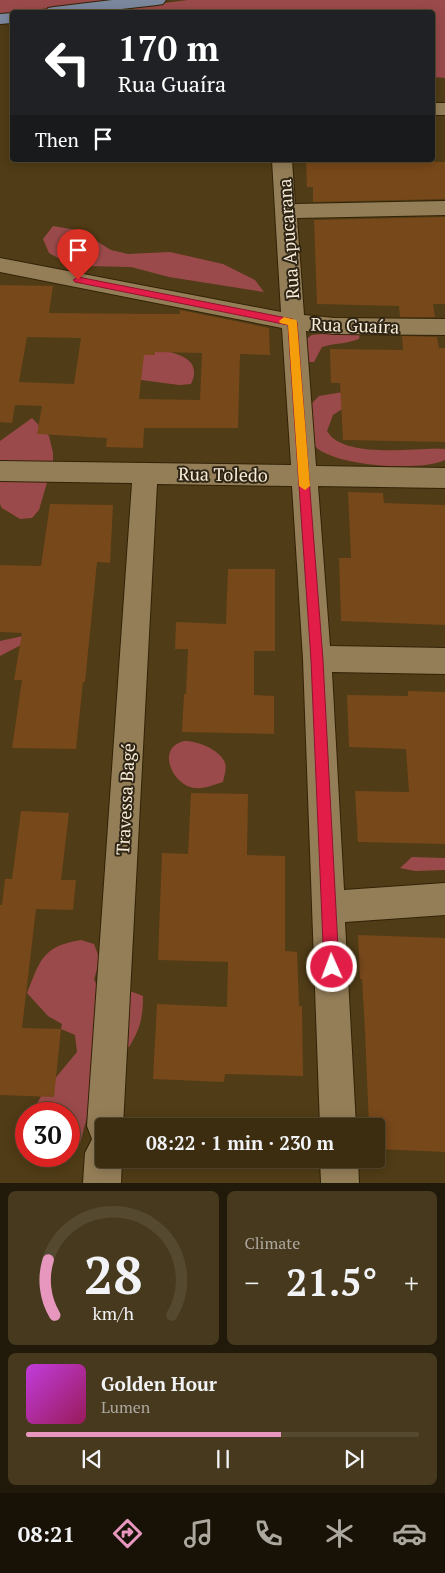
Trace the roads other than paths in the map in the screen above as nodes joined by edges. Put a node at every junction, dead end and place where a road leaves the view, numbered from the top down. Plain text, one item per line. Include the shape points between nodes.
1 (157, 0) edge
2 (71, 10) edge
3 (282, 162) edge
4 (445, 208) edge
5 (287, 211) junction
6 (0, 265) edge
7 (292, 322) junction
8 (445, 327) edge
9 (0, 471) edge
10 (145, 472) junction
11 (304, 476) junction
12 (445, 478) edge
13 (317, 660) junction
14 (445, 661) edge
15 (445, 899) edge
16 (329, 907) junction
17 (105, 1118) edge
18 (338, 1118) edge
19 (103, 1168) edge
20 (340, 1168) edge
21 (102, 1183) edge
22 (340, 1183) edge

1 - 2 main road
3 - 5 street, Rua Apucarana
4 - 5 street
5 - 7 street, Rua Apucarana
6 - 7 street, Rua Guaíra
7 - 8 street, Rua Guaíra via 334,326
7 - 11 street, Rua Apucarana
9 - 10 street, Rua Toledo
10 - 11 street, Rua Toledo
10 - 17 street, Travessa Bagé
11 - 12 street, Rua Toledo
11 - 13 street, Rua Apucarana
13 - 14 street
13 - 16 street, Rua Apucarana
15 - 16 street
16 - 18 street, Rua Apucarana
19 - 21 street
20 - 22 street

